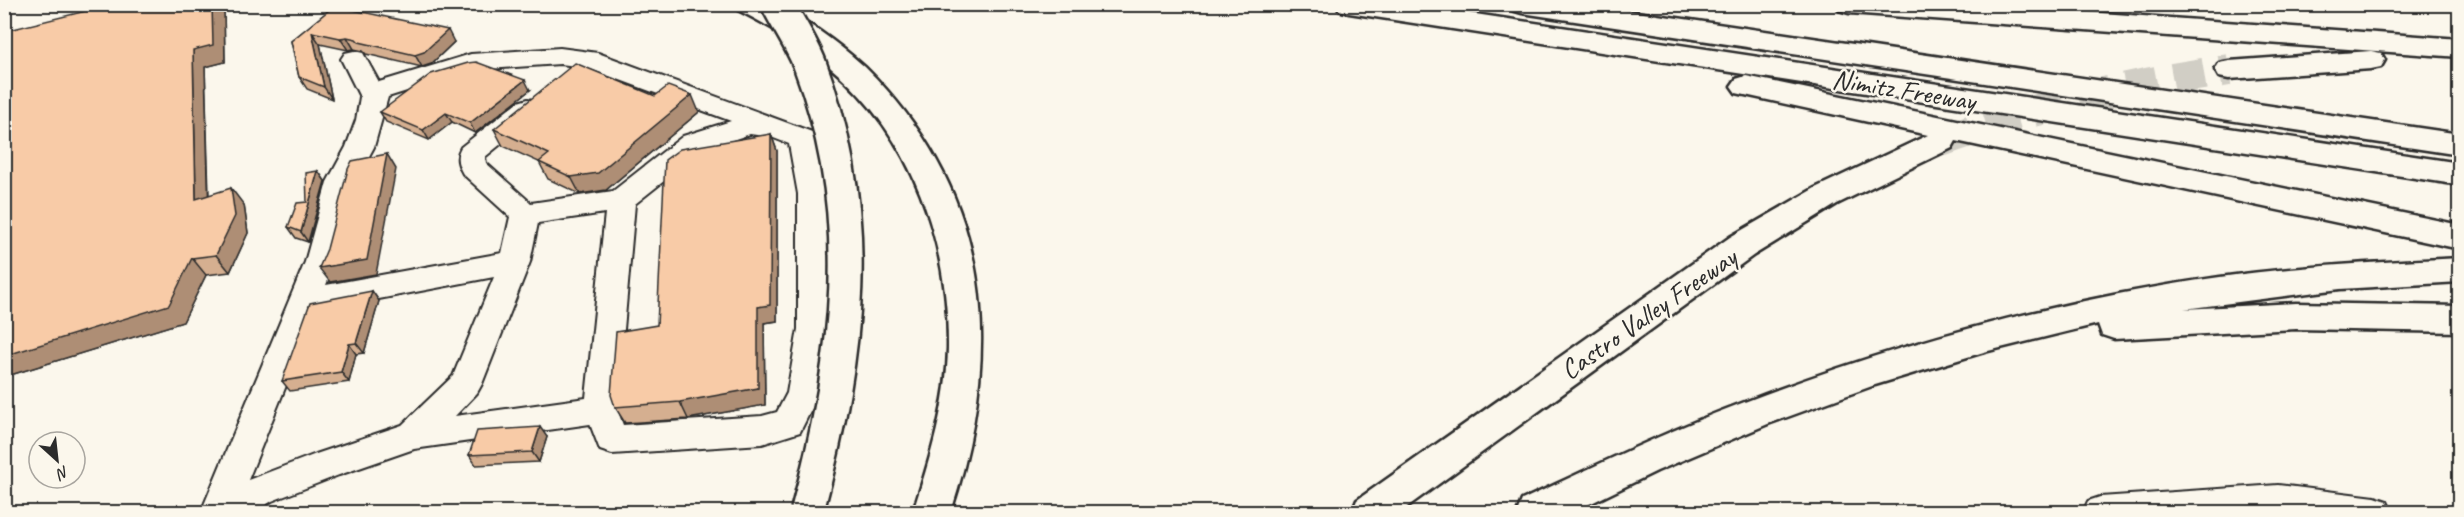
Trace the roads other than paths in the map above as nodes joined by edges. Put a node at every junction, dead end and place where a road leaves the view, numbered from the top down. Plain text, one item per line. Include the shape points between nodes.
1 (748, 4) edge
2 (778, 4) edge
3 (1349, 4) edge
4 (1522, 4) edge
5 (1645, 4) edge
6 (1849, 4) edge
7 (1481, 25) junction
8 (2460, 48) edge
9 (354, 59) dead end
10 (589, 59) junction
11 (2460, 62) edge
12 (2229, 70) tunnel mouth
13 (373, 97) junction
14 (2460, 125) edge
15 (776, 128) junction
16 (1941, 141) tunnel mouth
17 (2460, 145) edge
18 (2460, 174) edge
19 (621, 200) junction
20 (525, 214) junction
21 (2460, 237) edge
22 (515, 262) junction
23 (2460, 270) edge
24 (304, 301) junction
25 (2460, 319) edge
26 (2037, 325) junction
27 (601, 409) junction
28 (414, 435) junction
29 (218, 513) edge
30 (225, 513) edge
31 (807, 513) edge
32 (932, 513) edge
33 (1371, 513) edge
34 (1536, 513) edge
35 (2100, 513) edge
36 (2374, 513) edge

1 - 32 highway via 820,46 883,102 928,169 943,205 963,294 964,348 958,413
2 - 31 highway, bridge via 800,44 826,111 842,188 845,232 843,327 837,381
3 - 7 highway, Nimitz Freeway
4 - 17 highway
5 - 14 highway, Nimitz Freeway
6 - 8 highway
7 - 18 highway, Nimitz Freeway
7 - 21 highway via 1876,114
9 - 13 street
10 - 13 street via 560,56 471,62 400,84
10 - 15 street
10 - 20 street via 471,154 473,167
11 - 12 highway via 2344,61
13 - 24 street via 370,120 341,182 320,262
15 - 19 street via 748,125 693,142
15 - 27 street via 802,139 812,194 814,329 803,394 788,422 762,430 612,440
16 - 33 highway, Castro Valley Freeway via 1826,195 1742,246
19 - 20 street
19 - 27 street
20 - 22 street
22 - 24 street
22 - 28 street via 466,384
23 - 26 highway via 2375,273 2257,285
24 - 29 street
25 - 26 highway via 2296,316 2137,327
26 - 34 highway via 1914,358 1801,396 1686,440
27 - 28 street
28 - 30 street via 260,491
35 - 36 street via 2278,500

